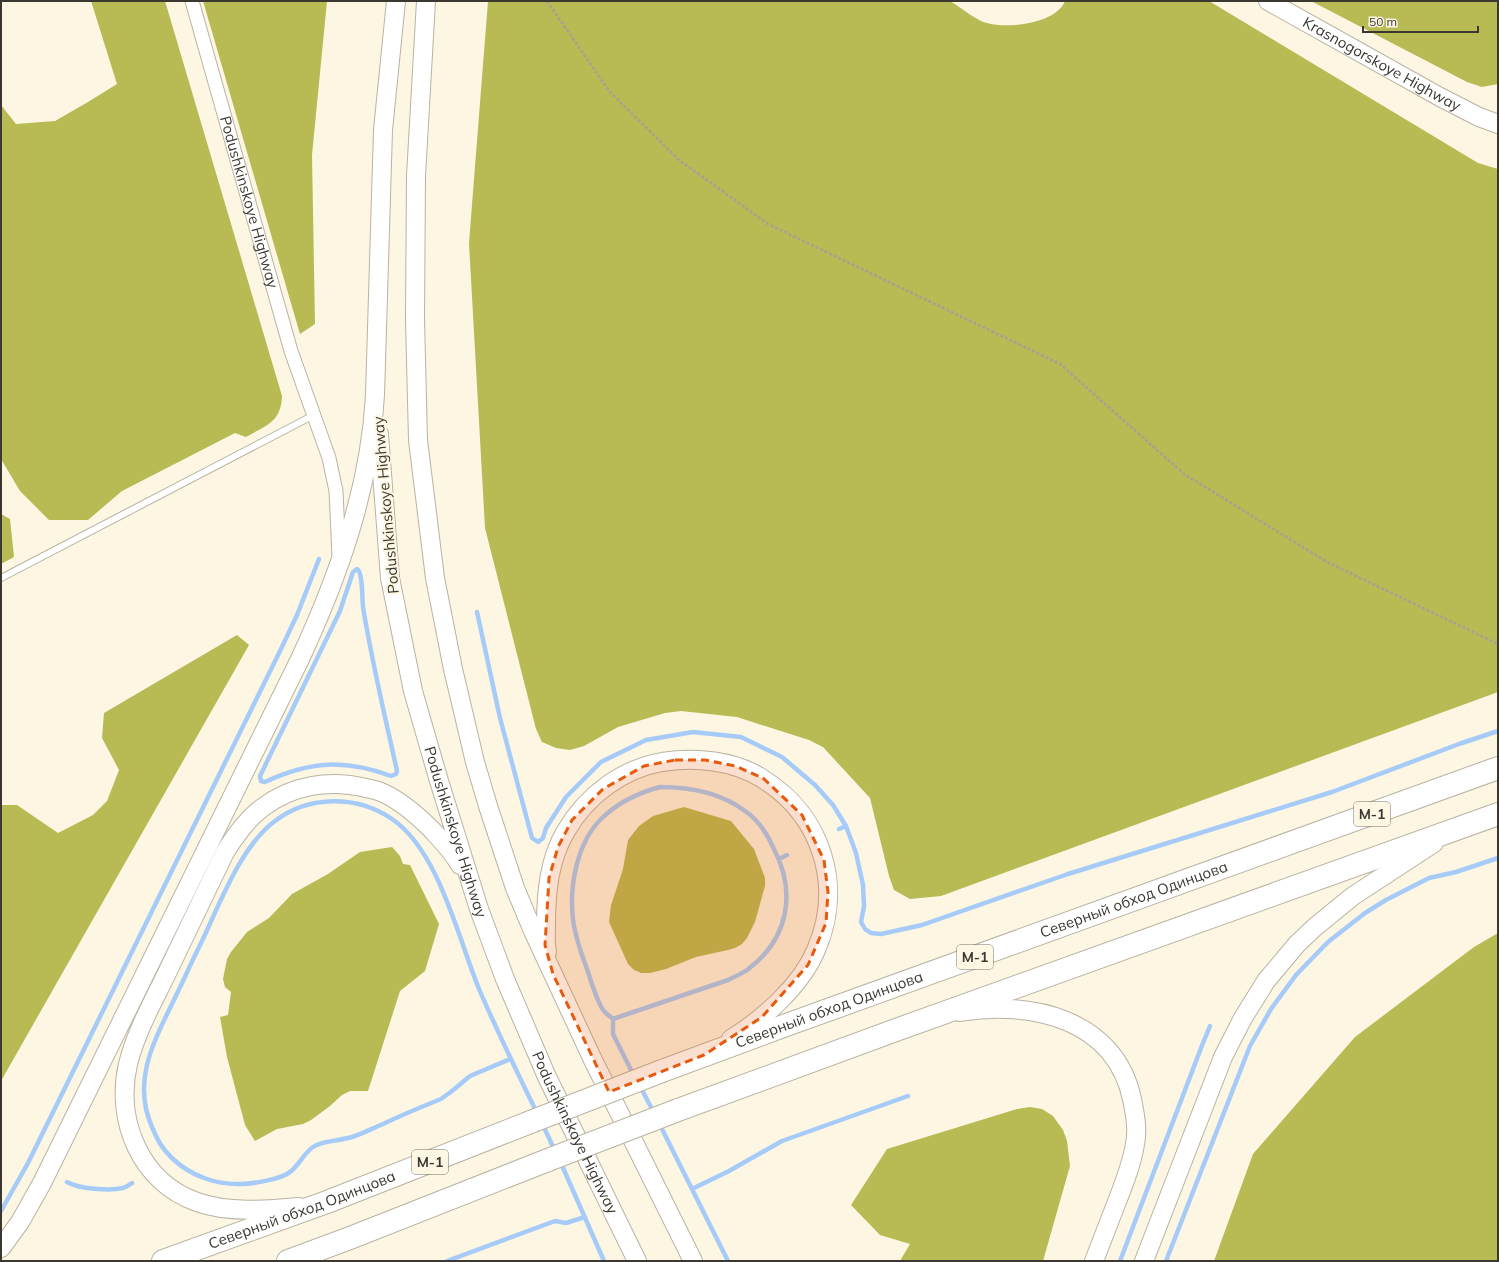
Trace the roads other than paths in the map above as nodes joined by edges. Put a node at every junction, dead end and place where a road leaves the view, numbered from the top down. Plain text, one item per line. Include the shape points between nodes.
1 (192, 1) edge
2 (396, 1) edge
3 (426, 1) edge
4 (1268, 1) edge
5 (1498, 124) edge
6 (375, 375) junction
7 (314, 415) junction
8 (339, 566) junction
9 (1, 578) edge
10 (1498, 768) edge
11 (1498, 814) edge
12 (1453, 830) junction
13 (479, 909) junction
14 (554, 974) junction
15 (928, 1019) junction
16 (704, 1055) junction
17 (327, 1202) junction
18 (350, 1238) junction
19 (1, 1248) edge
20 (163, 1261) edge
21 (288, 1261) edge
22 (303, 1261) edge
23 (637, 1261) edge
24 (693, 1261) edge
25 (1094, 1261) edge
26 (1144, 1261) edge

1 - 7 street, Podushkinskoye Highway via 291,351
2 - 6 main road via 383,130
3 - 14 main road via 416,176 415,313 418,440 435,578 453,669 490,813 515,888
4 - 5 main road, Krasnogorskoye Highway via 1440,97
6 - 8 main road via 372,434 365,473 357,510
6 - 13 main road, Podushkinskoye Highway via 390,578 413,691
7 - 8 street, Podushkinskoye Highway via 329,458 336,491
7 - 9 lane
8 - 19 main road via 300,659 42,1183 20,1222
10 - 16 highway, Северный обход Одинцова / М-1
11 - 12 highway
12 - 15 highway
12 - 26 main road via 1333,912 1297,944 1266,981 1226,1050
13 - 17 main road via 459,864 426,824 404,806 380,792 356,785 330,783 311,786 293,790 275,799 246,823 225,852 133,1048 125,1083 127,1121 139,1154 148,1168 178,1194 197,1203 244,1210 292,1208
13 - 23 main road, Podushkinskoye Highway via 505,979 547,1077
14 - 16 main road via 545,945 549,878 564,834 572,820 592,798 628,773 644,766 675,760 705,760 735,766 763,778 790,801 805,819 819,844 828,884 826,923 816,952 790,989 753,1025
14 - 24 main road
15 - 18 highway, bridge via 678,1110
15 - 25 main road via 967,1011 1039,1012 1083,1028 1113,1056 1130,1090 1136,1144 1126,1178
16 - 17 highway, Северный обход Одинцова / М-1, bridge
17 - 20 highway, Северный обход Одинцова / М-1
18 - 21 highway
18 - 22 main road

